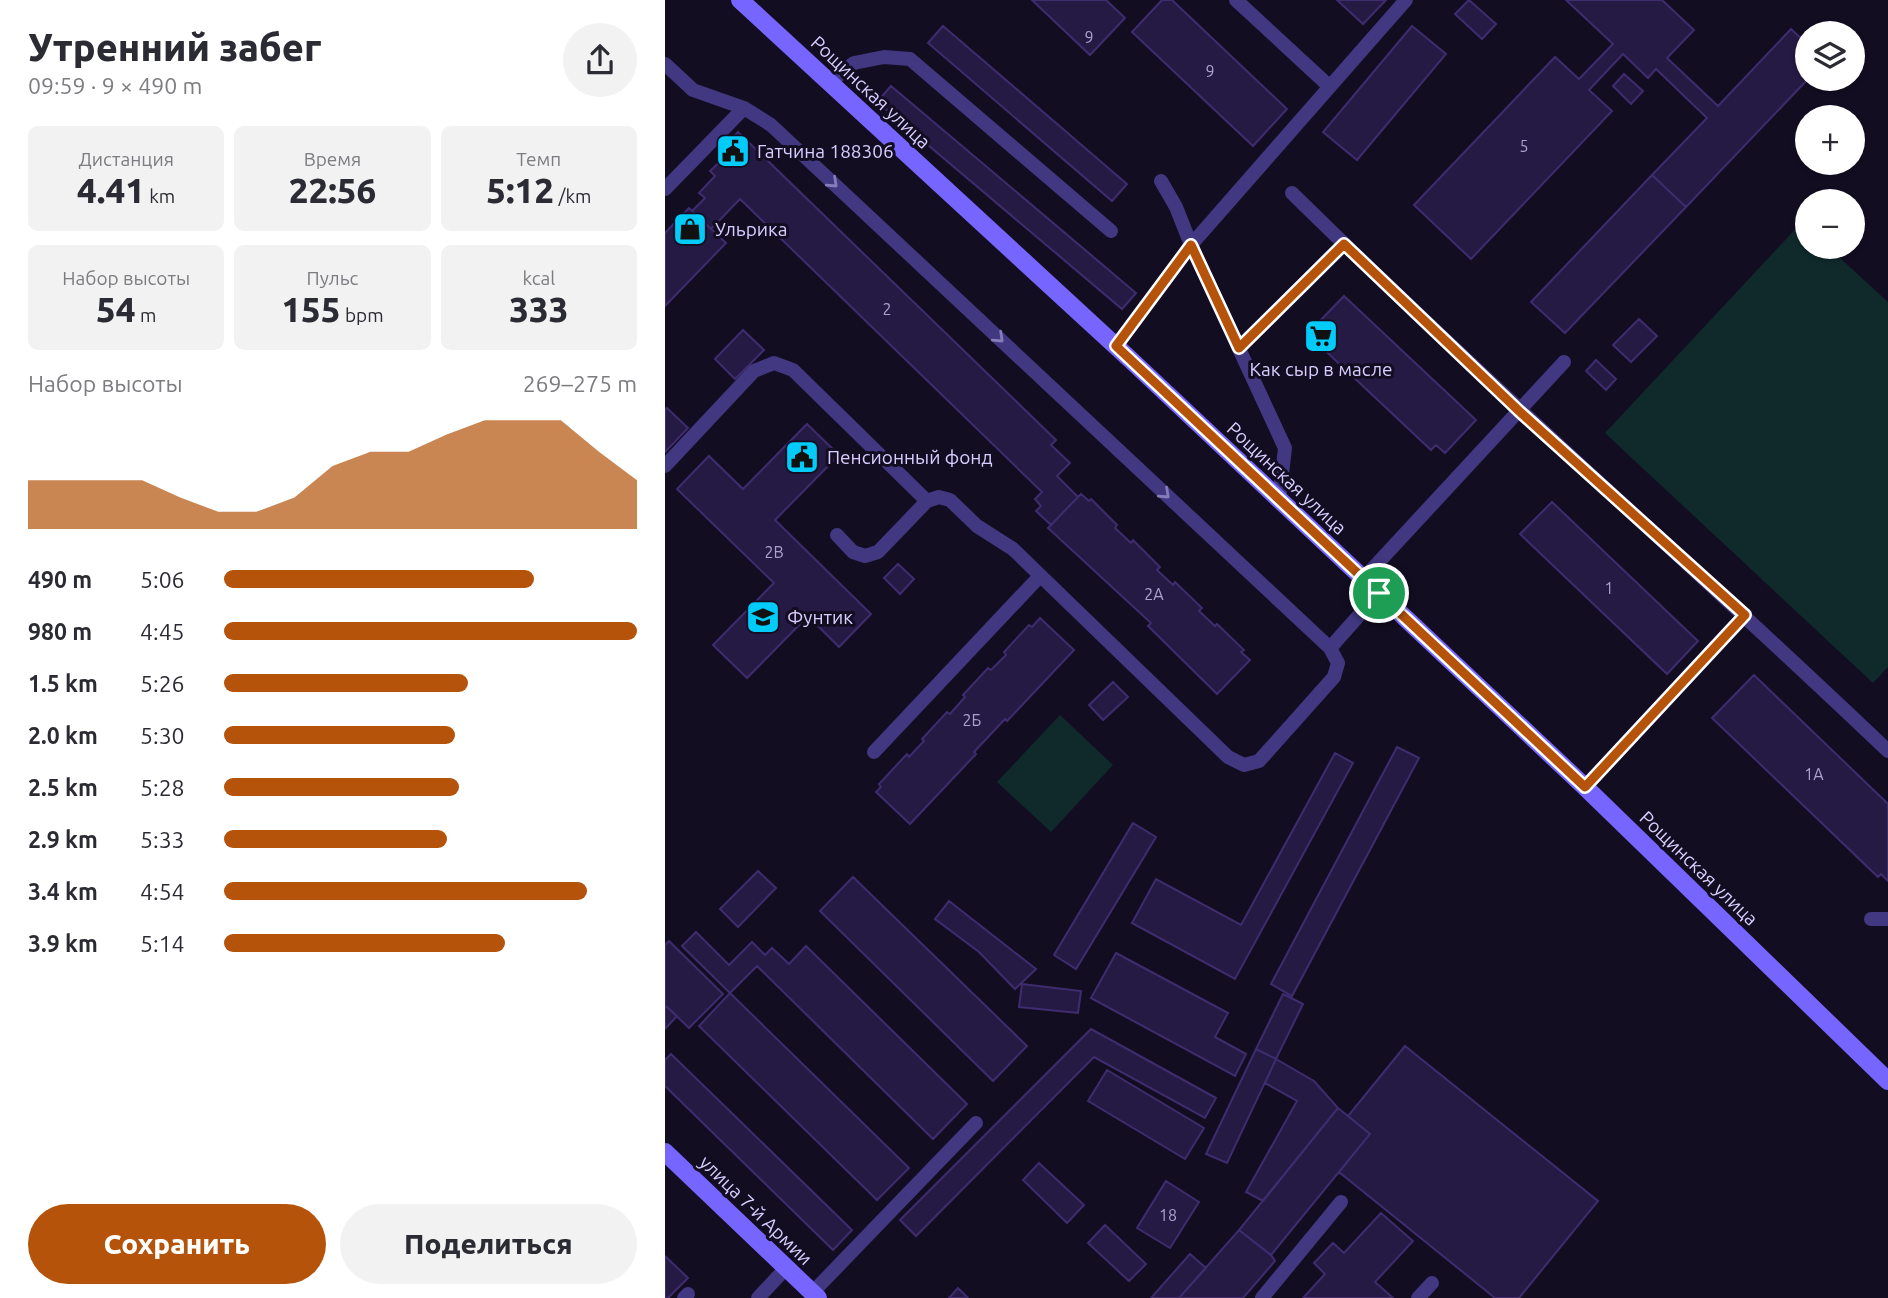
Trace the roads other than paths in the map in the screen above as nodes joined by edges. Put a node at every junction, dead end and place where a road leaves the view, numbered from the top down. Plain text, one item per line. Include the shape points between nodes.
1 (740, 0) edge
2 (1236, 0) edge
3 (1406, 0) edge
4 (665, 64) edge
5 (830, 82) junction
6 (1329, 86) junction
7 (744, 108) junction
8 (1161, 181) dead end
9 (665, 189) edge
10 (1292, 193) dead end
11 (1111, 231) dead end
12 (1344, 244) junction
13 (1191, 245) junction
14 (1116, 346) junction
15 (1239, 348) junction
16 (1564, 362) dead end
17 (1519, 411) junction
18 (665, 466) edge
19 (1279, 500) junction
20 (927, 501) junction
21 (837, 536) dead end
22 (1040, 576) junction
23 (1363, 579) junction
24 (1379, 593) junction
25 (1745, 615) junction
26 (1330, 648) junction
27 (1888, 751) edge
28 (874, 752) dead end
29 (1585, 787) junction
30 (1871, 919) dead end
31 (1888, 919) edge
32 (1887, 1076) edge
33 (976, 1123) dead end
34 (665, 1152) edge
35 (1341, 1202) dead end
36 (786, 1268) junction
37 (1432, 1283) dead end
38 (815, 1295) edge
39 (758, 1298) edge
40 (1262, 1298) edge
41 (1418, 1298) edge

1 - 5 street, Рощинская улица
2 - 6 lane
3 - 6 lane
4 - 7 lane via 693,90
5 - 11 lane via 854,63 884,57 910,59
5 - 14 street, Рощинская улица
6 - 13 lane
7 - 9 lane
7 -> 26 lane via 771,125
8 - 13 lane
10 - 12 lane
12 - 15 lane
12 - 17 lane
13 - 14 lane
13 - 15 lane
14 - 19 street, Рощинская улица
15 - 19 lane via 1285,448
16 - 17 lane
17 - 23 lane
17 - 25 lane
18 - 20 lane via 754,371 773,363 793,370
19 - 23 street, Рощинская улица
20 - 21 lane via 878,552 865,556 853,552
20 - 22 lane via 950,500
22 - 26 lane via 1228,757 1244,765 1259,761 1334,677 1338,663
22 - 28 lane
23 - 24 street, Рощинская улица
24 - 26 lane
24 - 29 street, Рощинская улица
25 - 27 lane
25 - 29 lane
29 - 32 street, Рощинская улица
30 - 31 lane
33 - 38 lane
34 - 36 street, улица 7-й Армии
35 - 40 lane
36 - 38 street, улица 7-й Армии
36 - 39 lane
37 - 41 lane

